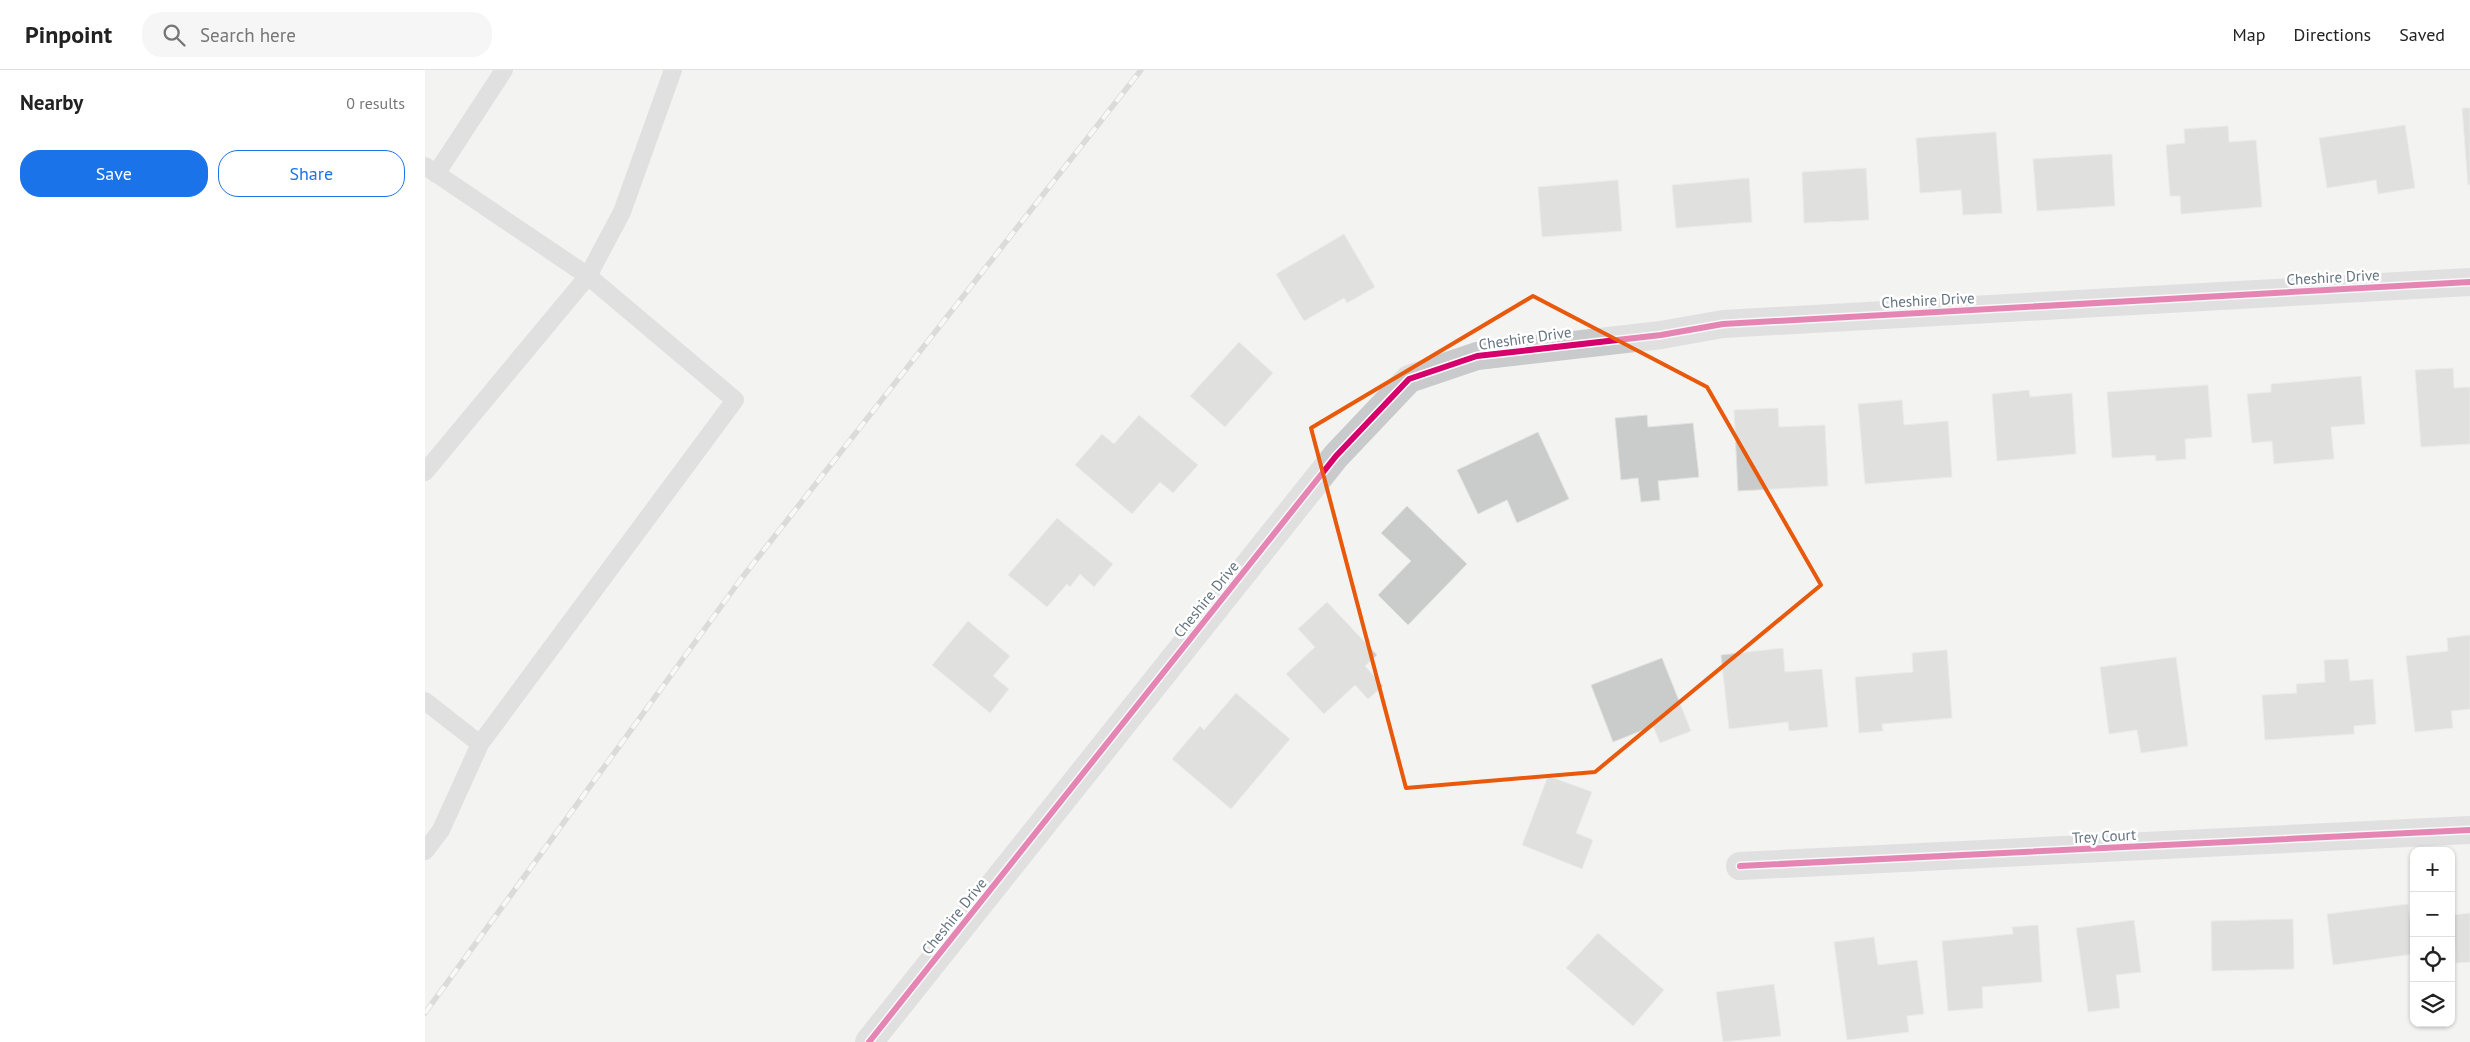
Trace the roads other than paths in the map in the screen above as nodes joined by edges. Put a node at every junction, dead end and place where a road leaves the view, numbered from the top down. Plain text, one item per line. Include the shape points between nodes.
1 (504, 70) edge
2 (673, 70) edge
3 (431, 170) edge
4 (588, 276) junction
5 (2470, 282) edge
6 (425, 472) edge
7 (425, 701) edge
8 (480, 744) junction
9 (2470, 830) edge
10 (425, 851) edge
11 (1740, 866) dead end
12 (869, 1042) edge

1 - 3 lane
2 - 4 lane via 622,212
3 - 4 lane
4 - 6 lane
4 - 8 lane via 735,400
5 - 12 street, Cheshire Drive via 1723,324 1661,335 1477,356 1409,379 1336,456
7 - 8 lane
8 - 10 lane via 441,830
9 - 11 street, Trey Court

